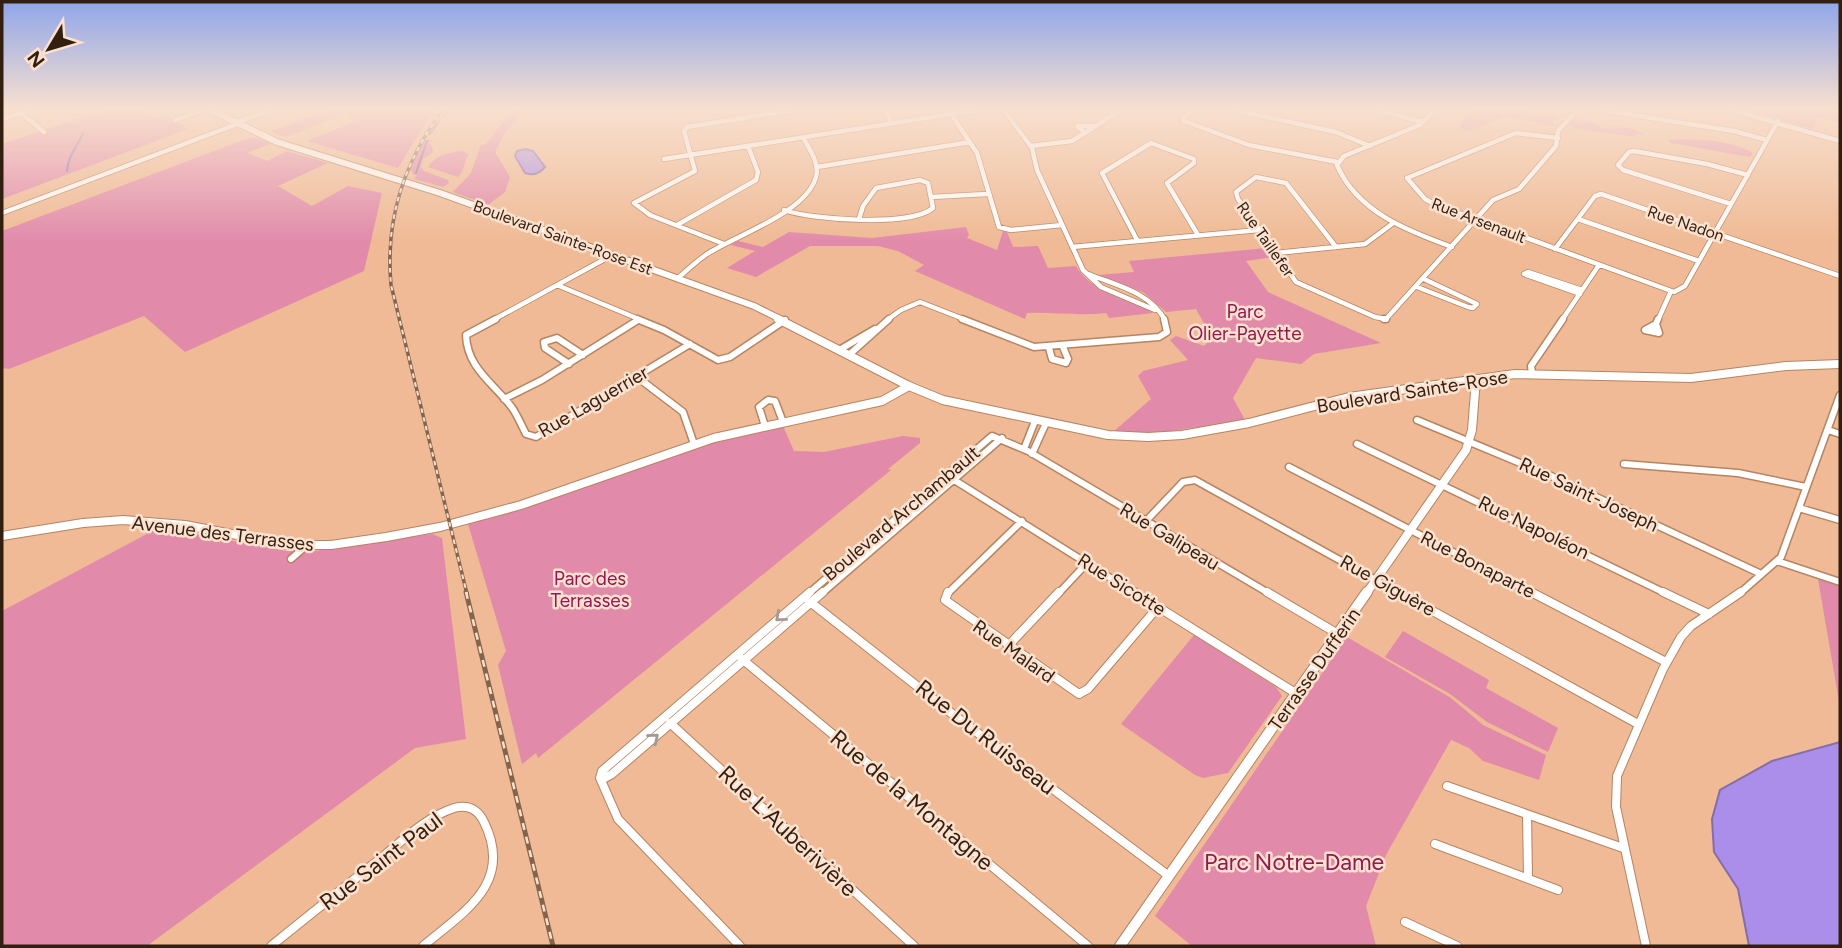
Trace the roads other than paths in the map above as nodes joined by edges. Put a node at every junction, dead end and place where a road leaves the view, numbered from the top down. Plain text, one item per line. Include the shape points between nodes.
1 (159, 153) edge
2 (315, 153) edge
3 (702, 153) edge
4 (751, 153) edge
5 (811, 153) edge
6 (901, 153) edge
7 (977, 153) edge
8 (1033, 153) edge
9 (1133, 153) edge
10 (1179, 153) edge
11 (1292, 153) edge
12 (1351, 153) edge
13 (1465, 153) edge
14 (1550, 153) edge
15 (1630, 153) edge
16 (1645, 153) edge
17 (1760, 153) edge
18 (691, 155) junction
19 (664, 159) dead end
20 (1337, 162) junction
21 (817, 167) junction
22 (1748, 175) junction
23 (987, 194) junction
24 (931, 197) junction
25 (1731, 204) junction
26 (784, 210) junction
27 (2, 213) edge
28 (859, 219) junction
29 (1475, 219) junction
30 (1578, 219) junction
31 (1392, 224) junction
32 (677, 225) junction
33 (1062, 225) junction
34 (1259, 229) junction
35 (1715, 232) junction
36 (1198, 235) junction
37 (1137, 240) junction
38 (724, 244) junction
39 (1072, 247) junction
40 (1336, 247) junction
41 (1452, 247) junction
42 (1555, 249) junction
43 (1276, 253) junction
44 (614, 254) junction
45 (1699, 261) junction
46 (1599, 265) junction
47 (1840, 276) edge
48 (678, 278) junction
49 (1424, 279) junction
50 (557, 285) junction
51 (1417, 287) junction
52 (1671, 291) junction
53 (1581, 292) junction
54 (638, 320) junction
55 (785, 320) junction
56 (1656, 324) dead end
57 (883, 325) junction
58 (690, 344) junction
59 (1063, 346) junction
60 (1049, 348) junction
61 (841, 349) junction
62 (849, 354) junction
63 (583, 355) junction
64 (569, 364) junction
65 (1840, 364) edge
66 (1532, 373) junction
67 (637, 377) junction
68 (1476, 379) junction
69 (909, 386) junction
70 (1840, 395) edge
71 (505, 399) junction
72 (1035, 421) junction
73 (1417, 421) dead end
74 (783, 422) junction
75 (1046, 423) junction
76 (765, 426) junction
77 (1828, 430) junction
78 (1840, 434) edge
79 (1002, 438) joint
80 (1469, 442) junction
81 (694, 444) junction
82 (1357, 444) dead end
83 (1024, 449) junction
84 (1032, 454) junction
85 (1624, 464) dead end
86 (1289, 467) dead end
87 (950, 477) junction
88 (1443, 484) junction
89 (1806, 487) junction
90 (1799, 508) junction
91 (1840, 520) edge
92 (1146, 521) junction
93 (1022, 522) junction
94 (1412, 529) junction
95 (2, 536) edge
96 (871, 539) junction
97 (307, 545) junction
98 (878, 545) junction
99 (291, 559) dead end
100 (1777, 561) junction
101 (1087, 563) junction
102 (1759, 573) junction
103 (1377, 579) junction
104 (1840, 582) edge
105 (807, 599) junction
106 (1158, 607) junction
107 (1709, 614) junction
108 (1338, 634) junction
109 (1008, 646) junction
110 (740, 657) junction
111 (1666, 662) junction
112 (1297, 694) junction
113 (663, 717) junction
114 (671, 724) junction
115 (1638, 724) junction
116 (601, 780) junction
117 (1447, 786) dead end
118 (1527, 815) junction
119 (1435, 844) dead end
120 (1623, 848) junction
121 (1169, 876) junction
122 (1528, 878) junction
123 (1558, 890) dead end
124 (1405, 922) dead end
125 (271, 946) edge
126 (423, 946) edge
127 (740, 946) edge
128 (914, 946) edge
129 (1088, 946) edge
130 (1120, 946) edge
131 (1457, 946) edge
132 (1646, 946) edge

1 - 27 street
2 - 44 street, Boulevard Sainte-Rose Est
3 - 18 street
4 - 32 street via 757,180
5 - 21 street
6 - 21 street
7 - 23 street
8 - 33 street
9 - 37 street via 1102,173
10 - 36 street via 1194,163 1167,184
11 - 20 street
12 - 20 street
13 - 29 street, Rue Arsenault via 1407,176 1427,201
14 - 29 street, Rue Taillefer via 1519,189 1496,197
15 - 25 street via 1618,166 1623,170
16 - 22 street
17 - 22 street
18 - 19 street
18 - 32 street via 693,172 634,204
20 - 31 street via 1340,173 1371,209
21 - 26 street via 811,189
22 - 25 street
23 - 24 street
23 - 33 street via 1002,229
24 - 28 street via 933,209 928,213
24 - 28 street via 924,180 879,187
25 - 35 street
26 - 28 street via 797,216
26 - 38 street
29 - 41 street, Rue Taillefer
29 - 42 street, Rue Arsenault
30 - 35 street, Rue Nadon via 1601,194
30 - 42 street, Rue Nadon
30 - 45 street
31 - 40 street via 1369,243
31 - 41 street
32 - 38 street
33 - 39 street
34 - 36 street
34 - 40 street, Rue Taillefer via 1236,194 1259,177 1287,184
34 - 43 street, Rue Taillefer
35 - 45 street
35 - 47 street, Rue Nadon
36 - 37 street
37 - 39 street
38 - 48 street
39 - 59 street via 1086,273 1101,287 1145,304 1159,313 1168,330 1163,336
40 - 43 street
41 - 49 street, Rue Taillefer
42 - 46 street, Rue Arsenault
43 - 51 street, Rue Taillefer via 1299,283 1380,319 1390,316
44 - 48 street, Boulevard Sainte-Rose Est
44 - 50 street, Rue Laguerrier
45 - 52 street via 1684,288
46 - 52 street, Rue Arsenault
46 - 53 street
48 - 55 street, Boulevard Sainte-Rose Est
49 - 51 street, Rue Taillefer
49 - 51 street via 1477,304 1468,307
50 - 54 street
50 - 71 street, Rue Laguerrier via 466,335 475,367
52 - 56 street
53 - 53 street via 1531,273 1524,274
53 - 66 street via 1532,364
54 - 58 street
54 - 63 street
55 - 58 street via 726,359 713,358
55 - 61 street, Boulevard Sainte-Rose Est
57 - 60 street via 910,306 925,303 1020,344
57 - 61 street
57 - 62 street
58 - 67 street, Rue Laguerrier
59 - 60 street
59 - 60 street via 1066,363 1052,359
61 - 62 street, Boulevard Sainte-Rose Est
62 - 69 street, Boulevard Sainte-Rose Est
63 - 64 street
63 - 64 street via 557,338 544,342 545,348
64 - 71 street
65 - 66 street, Boulevard Sainte-Rose via 1697,378
66 - 68 street, Boulevard Sainte-Rose
67 - 71 street, Rue Laguerrier via 536,437 525,433
67 - 81 street via 681,409
68 - 75 street, Boulevard Sainte-Rose via 1349,397 1249,423 1166,436 1117,436
68 - 80 street, Terrasse Dufferin
69 - 72 street, Boulevard Sainte-Rose via 953,403
69 - 74 street, Avenue des Terrasses via 881,401
70 - 77 street
72 - 75 street, Boulevard Sainte-Rose
72 - 83 street
73 - 80 street, Rue Saint-Joseph
74 - 76 street, Avenue des Terrasses
74 - 76 street via 775,401 770,400 759,407
75 - 84 street
76 - 81 street, Avenue des Terrasses
77 - 78 street
77 - 89 street
79 - 83 street, Rue Galipeau
79 - 87 street, Boulevard Archambault
80 - 88 street, Terrasse Dufferin
80 - 102 street, Rue Saint-Joseph
81 - 97 street, Avenue des Terrasses via 470,520 342,544
82 - 88 street, Rue Napoléon
83 - 84 street, Rue Galipeau
84 - 92 street, Rue Galipeau
85 - 89 street via 1738,473
86 - 94 street, Rue Bonaparte
87 - 93 street, Rue Sicotte
87 - 96 street, Boulevard Archambault
87 - 98 street, Boulevard Archambault
88 - 94 street, Terrasse Dufferin
88 - 107 street, Rue Napoléon
89 - 90 street
90 - 91 street
90 - 100 street
92 - 103 street, Rue Giguère via 1183,482 1195,480
92 - 108 street, Rue Galipeau
93 - 101 street, Rue Sicotte
93 - 109 street, Rue Malard via 945,597 951,607
94 - 103 street, Terrasse Dufferin
94 - 111 street, Rue Bonaparte
95 - 97 street, Avenue des Terrasses via 93,522 142,520
96 - 98 street
96 - 105 street, Boulevard Archambault
97 - 99 street
98 - 105 street, Boulevard Archambault
100 - 102 street
100 - 104 street
101 - 106 street, Rue Sicotte
101 - 109 street
102 - 107 street via 1732,600
103 - 108 street, Terrasse Dufferin
103 - 115 street, Rue Giguère
105 - 110 street, Boulevard Archambault
105 - 121 street, Rue Du Ruisseau
106 - 109 street, Rue Malard via 1081,694
106 - 112 street, Rue Sicotte
107 - 111 street via 1683,633
108 - 112 street, Terrasse Dufferin
110 - 113 street, Boulevard Archambault
110 - 114 street, Boulevard Archambault
110 - 129 street, Rue de la Montagne
111 - 115 street
112 - 121 street, Terrasse Dufferin
113 - 114 street, Rue L'Auberivière
113 - 116 street, Boulevard Archambault via 606,765
116 -> 114 street, Boulevard Archambault
114 - 128 street, Rue L'Auberivière
115 - 120 street via 1614,785
116 - 127 street via 618,819
117 - 118 street
118 - 120 street
118 - 122 street
119 - 122 street
120 - 132 street
121 - 130 street, Terrasse Dufferin
122 - 123 street
124 - 131 street
125 - 126 street, Rue Saint Paul via 424,824 455,808 480,811 496,865 491,882 480,898

